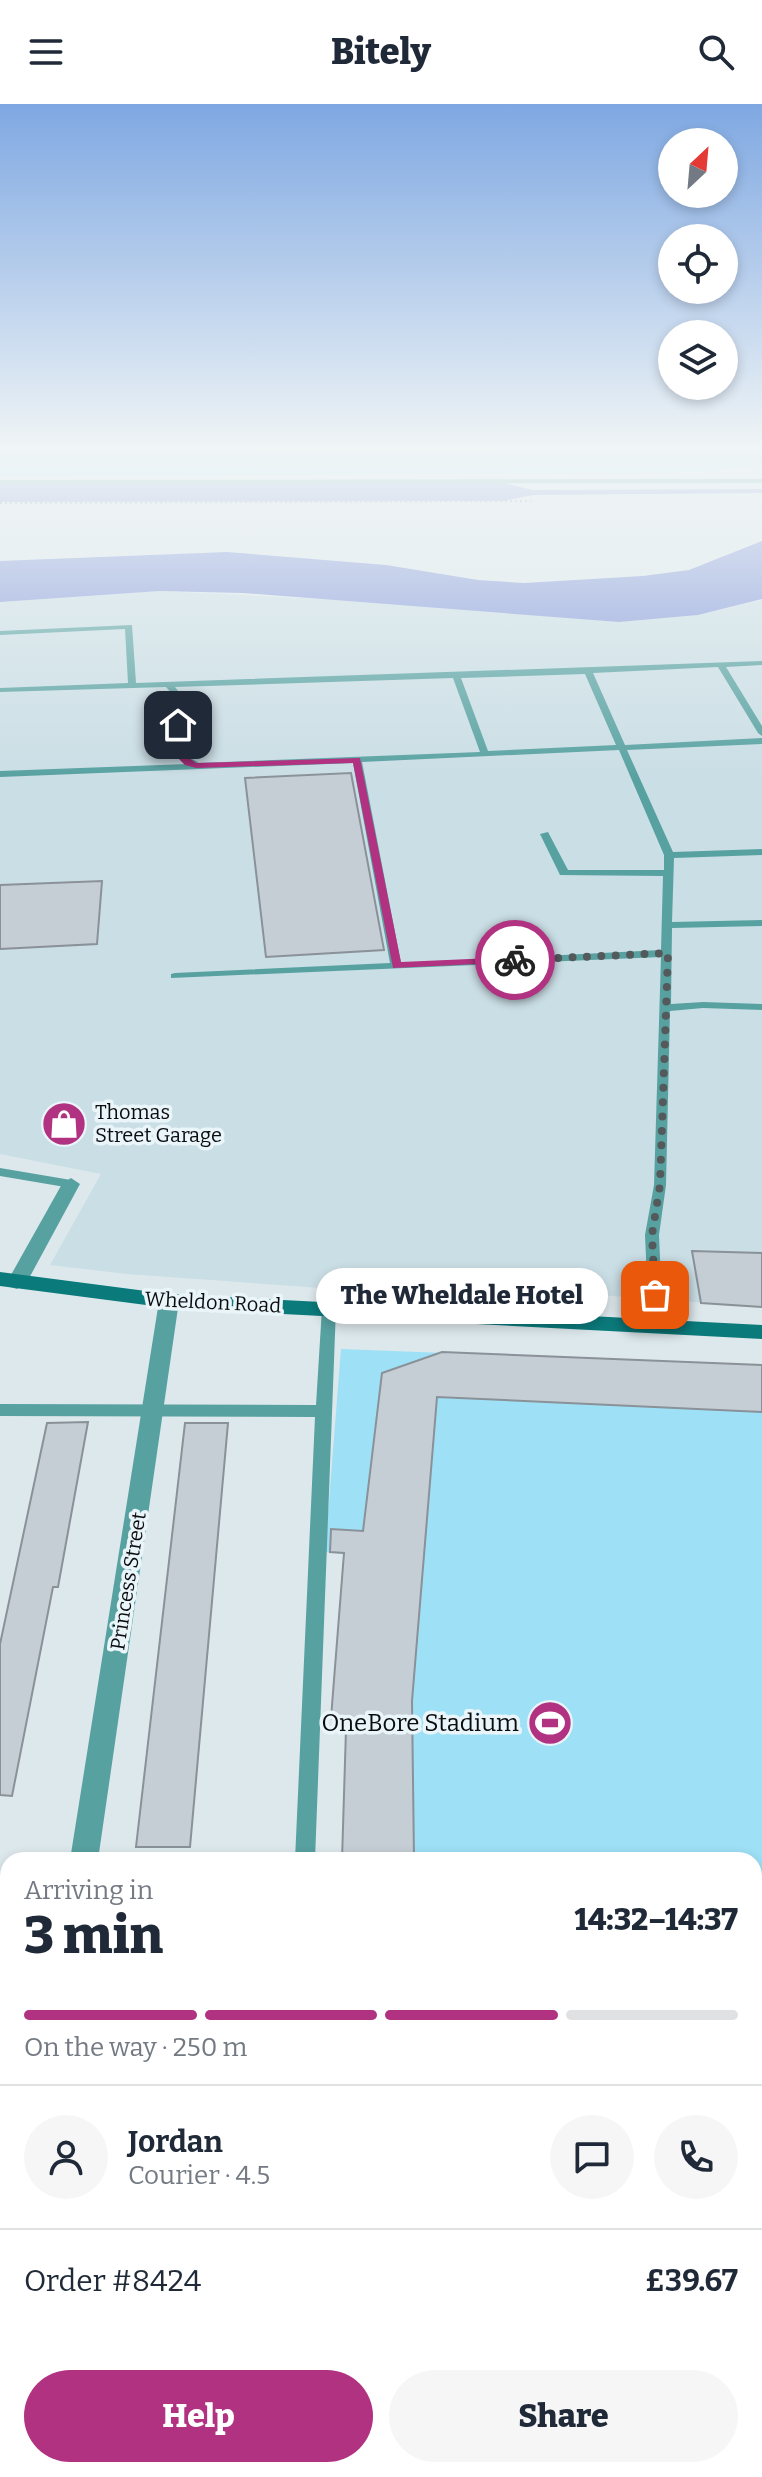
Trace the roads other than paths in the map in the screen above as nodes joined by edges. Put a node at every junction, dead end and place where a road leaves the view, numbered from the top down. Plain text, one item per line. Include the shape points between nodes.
1 (0, 633) edge
2 (762, 663) edge
3 (721, 665) junction
4 (588, 671) junction
5 (456, 675) junction
6 (169, 685) junction
7 (132, 686) junction
8 (0, 690) edge
9 (762, 733) edge
10 (762, 741) edge
11 (623, 747) junction
12 (485, 754) junction
13 (357, 760) junction
14 (196, 765) junction
15 (0, 774) edge
16 (545, 834) dead end
17 (762, 852) edge
18 (669, 855) junction
19 (669, 873) junction
20 (762, 923) edge
21 (668, 925) junction
22 (668, 953) junction
23 (396, 966) junction
24 (175, 976) dead end
25 (762, 1007) edge
26 (667, 1008) junction
27 (0, 1172) edge
28 (71, 1184) joint
29 (8, 1280) edge
30 (169, 1301) junction
31 (329, 1308) junction
32 (656, 1325) junction
33 (762, 1332) edge
34 (0, 1410) edge
35 (155, 1410) junction
36 (323, 1411) junction
37 (85, 1852) edge
38 (305, 1852) edge

1 - 7 lane via 129,627
2 - 3 lane
3 - 4 lane
3 - 9 lane
4 - 5 lane
4 - 11 lane
5 - 6 lane
5 - 12 lane
6 - 7 lane
6 - 14 lane via 178,696 178,754
7 - 8 lane
10 - 11 lane
11 - 12 lane
11 - 18 lane
12 - 13 lane
13 - 14 lane
13 - 23 lane
14 - 15 lane
16 - 19 lane via 564,873
17 - 18 lane
18 - 19 lane
19 - 21 lane
20 - 21 lane
21 - 22 lane
22 - 23 lane
22 - 26 lane
23 - 24 lane
25 - 26 lane
26 - 32 lane via 660,1185 652,1235
27 - 28 lane
28 - 29 street
29 - 30 street, Wheldon Road
30 - 31 street, Wheldon Road
30 - 35 street, Princess Street
31 - 32 street, Wheldon Road
31 - 36 lane
32 - 33 street, Wheldon Road
34 - 35 lane
35 - 36 lane
35 - 37 street, Princess Street
36 - 38 lane

